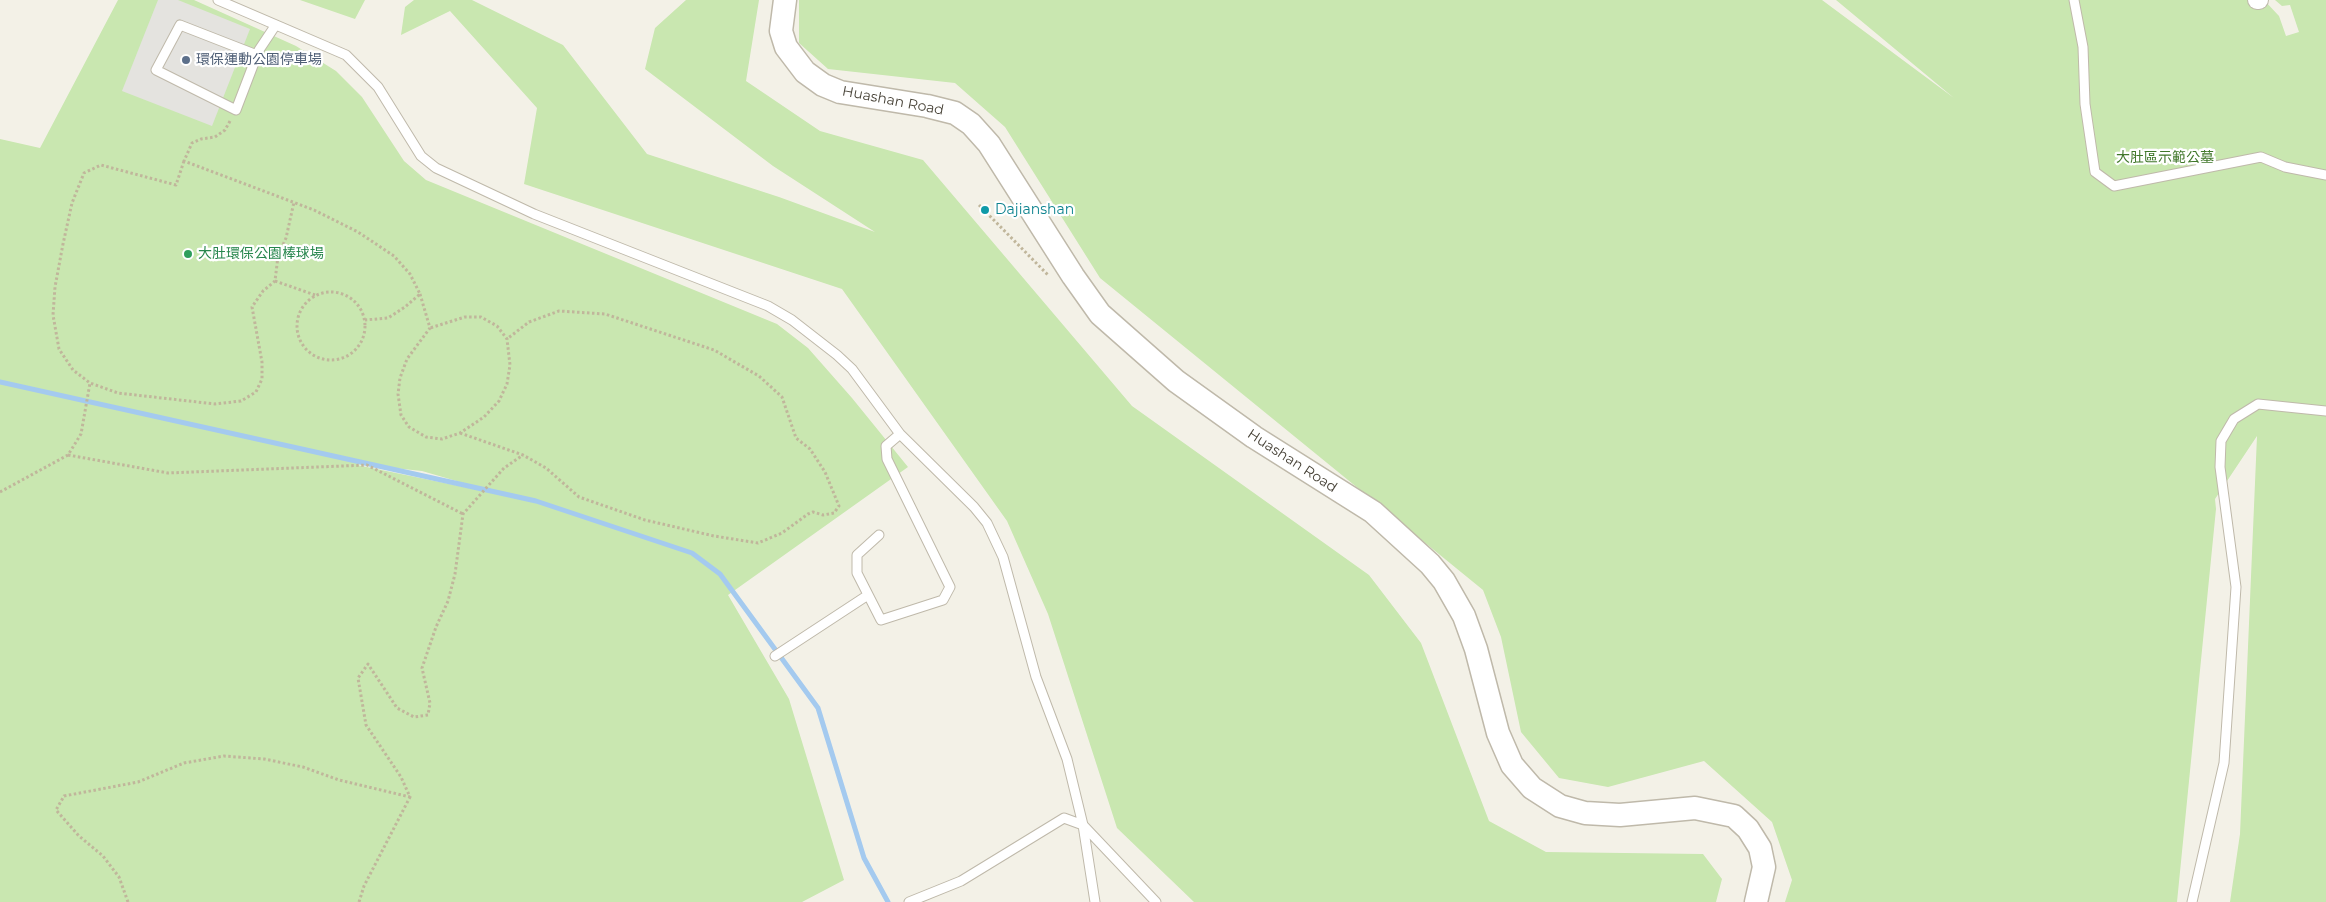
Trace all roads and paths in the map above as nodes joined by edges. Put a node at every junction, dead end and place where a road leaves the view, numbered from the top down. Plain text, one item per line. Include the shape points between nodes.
1 (218, 0) edge
2 (785, 0) edge
3 (2074, 0) edge
4 (275, 26) junction
5 (257, 55) junction
6 (236, 110) junction
7 (184, 161) junction
8 (2326, 175) edge
9 (294, 202) junction
10 (979, 205) dead end
11 (1048, 276) dead end
12 (275, 281) junction
13 (420, 294) junction
14 (315, 295) junction
15 (365, 320) junction
16 (430, 328) junction
17 (507, 339) junction
18 (90, 384) junction
19 (2326, 411) edge
20 (460, 434) junction
21 (900, 434) junction
22 (68, 455) junction
23 (523, 455) junction
24 (0, 492) edge
25 (463, 514) junction
26 (879, 535) dead end
27 (868, 595) junction
28 (775, 656) dead end
29 (410, 797) junction
30 (1083, 825) junction
31 (128, 902) edge
32 (359, 902) edge
33 (909, 902) edge
34 (1095, 902) edge
35 (1156, 902) edge
36 (1756, 902) edge
37 (2192, 902) edge

1 - 4 lane
2 - 36 street, Huashan Road via 781,31 786,47 805,72 822,85 840,92 927,106 954,113 971,124 989,144 1100,314 1176,381 1254,437 1373,512 1430,564 1464,616 1476,648 1498,733 1512,765 1532,788 1560,806 1584,813 1620,815 1694,808 1734,816 1748,829 1760,848 1764,867
3 - 8 lane via 2083,47 2085,104 2096,172 2114,186 2261,157
4 - 5 lane
4 - 21 lane via 346,55 364,70 421,156 436,168 534,214 768,306 792,320 852,370
5 - 6 lane
5 - 6 lane via 180,25 156,70
6 - 7 path via 225,130 215,137 192,144
7 - 9 path
7 - 18 path via 176,185 101,165 84,173 72,203 54,288 53,315 59,349 73,370
9 - 12 path via 286,238 278,256
9 - 13 path via 358,232 394,256 410,274
10 - 11 path
12 - 14 path
12 - 18 path via 252,307 253,323 260,342 262,379 256,392 242,401 215,404 162,399 118,393
13 - 15 path via 388,318
13 - 16 path
14 - 15 path via 327,291 352,298
14 - 15 path via 302,308 296,326 298,339 315,357 328,361 352,354 365,332
16 - 17 path via 465,317 481,317 497,326
16 - 20 path via 407,359 400,378 401,415 409,427 426,437 442,439
17 - 20 path via 510,365 507,384 484,417
17 - 23 path via 528,322 560,311 605,314 714,350 759,376 782,397 796,438 810,449 825,472 839,506 834,513 808,514 782,533 758,542 722,537 645,520 579,497 546,468
18 - 22 path via 81,434
19 - 37 lane via 2258,404 2234,420 2221,441 2220,468 2236,587 2224,763
20 - 23 path
21 - 27 lane via 886,446 887,459 950,587 943,600 881,620
21 - 30 lane via 974,507 1004,557 1036,677 1067,759
22 - 24 path
22 - 25 path via 168,473 367,465
23 - 25 path via 504,468
25 - 29 path via 455,574 422,668 430,702 428,715 414,717 397,708 368,664 358,678 366,725 401,777
26 - 27 lane via 857,555 857,573
27 - 28 lane
29 - 31 path via 339,780 303,767 264,759 224,756 184,763 138,782 64,796 56,810 103,856 119,877
29 - 32 path
30 - 33 lane via 1064,818 961,881
30 - 34 lane
30 - 35 lane

